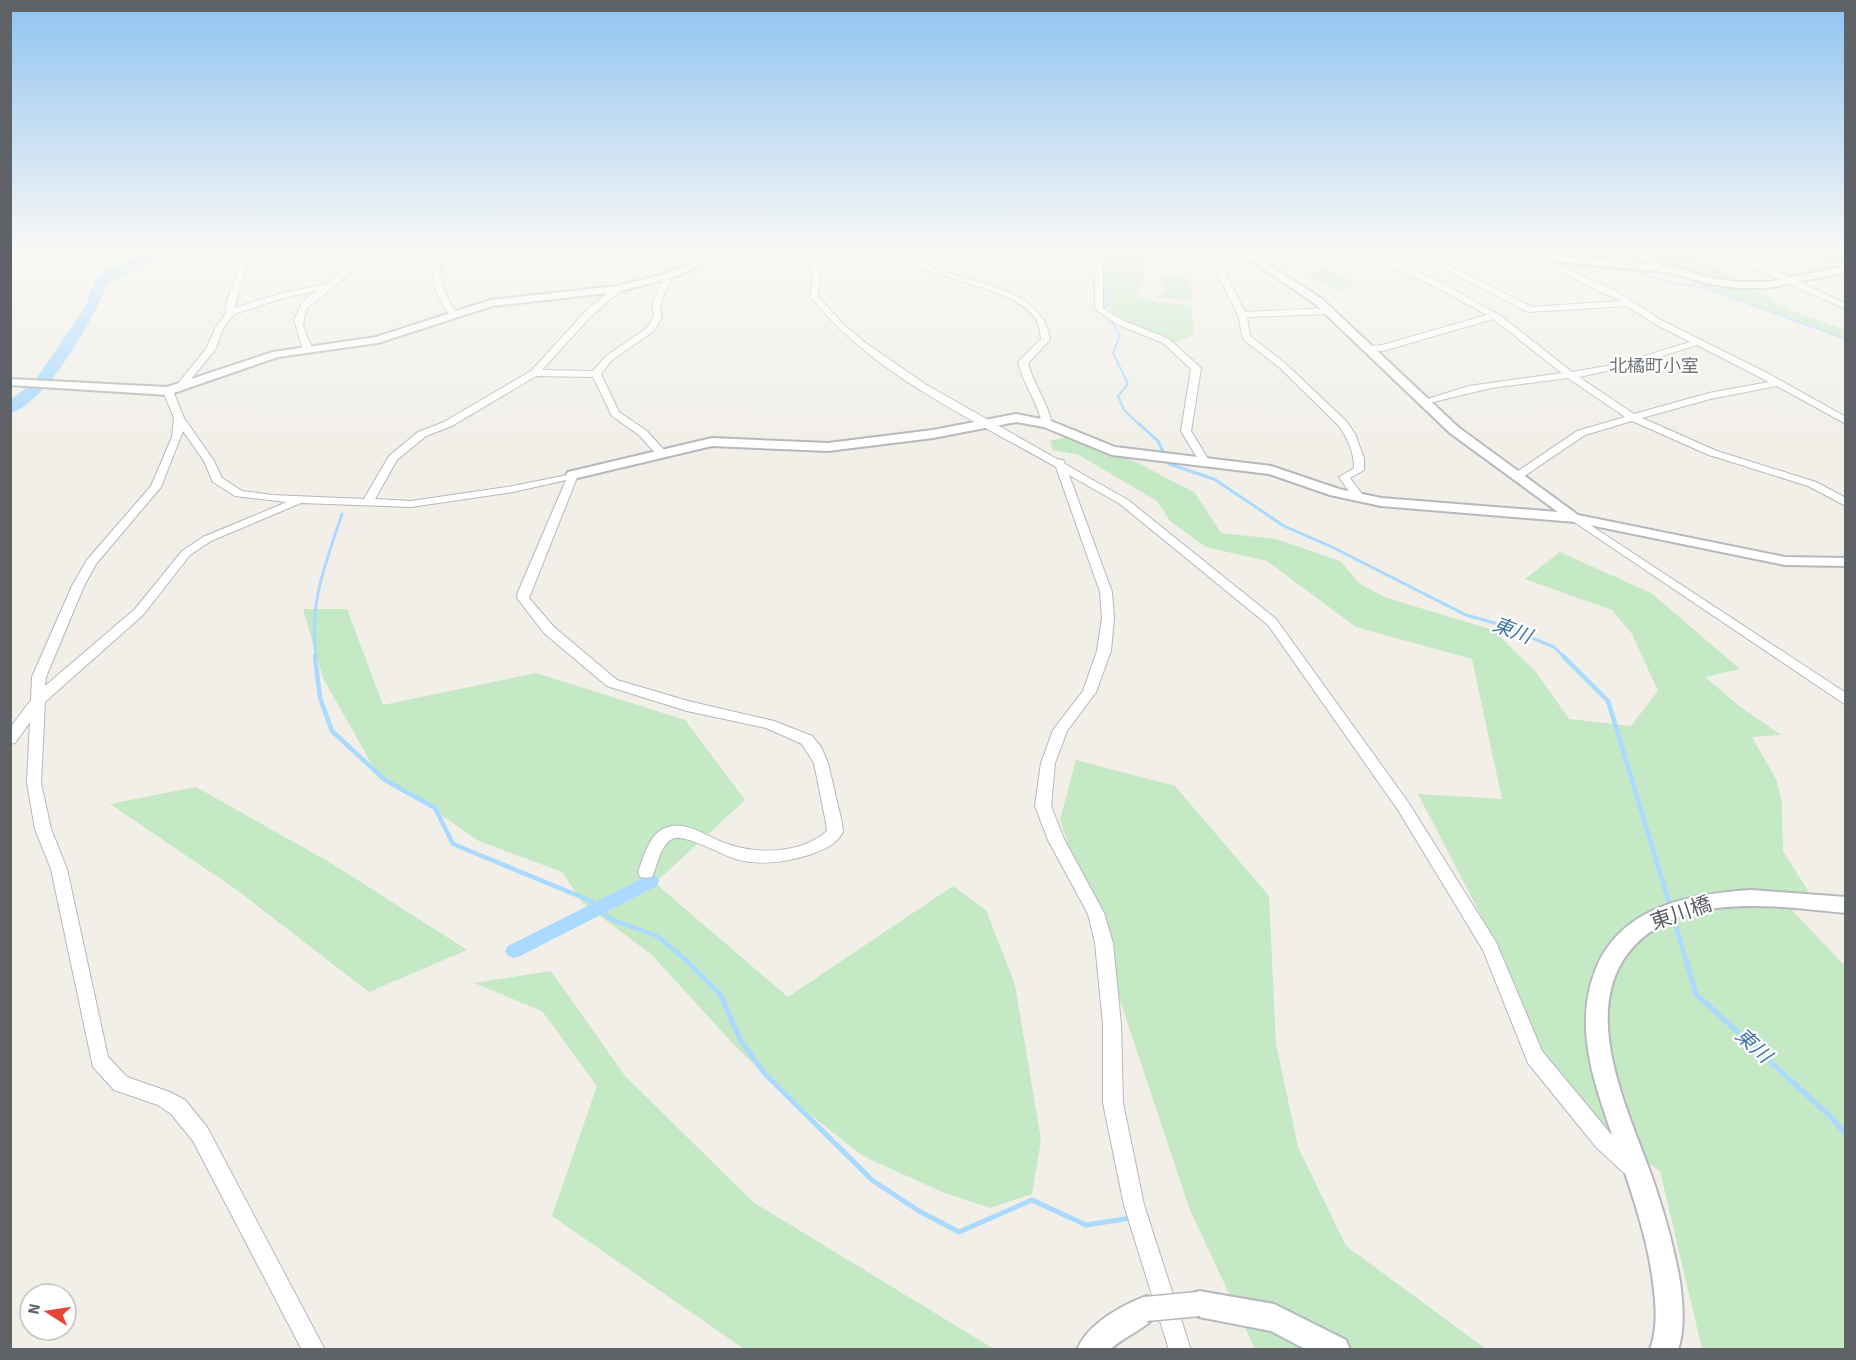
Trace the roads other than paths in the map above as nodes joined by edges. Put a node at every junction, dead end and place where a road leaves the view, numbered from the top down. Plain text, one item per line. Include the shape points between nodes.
1 (231, 312) edge
2 (299, 312) edge
3 (452, 312) edge
4 (462, 312) edge
5 (590, 312) edge
6 (657, 312) edge
7 (828, 312) edge
8 (1035, 312) edge
9 (1105, 312) edge
10 (1296, 312) edge
11 (1329, 312) edge
12 (1488, 312) edge
13 (1645, 312) edge
14 (454, 315) junction
15 (1242, 315) joint
16 (1494, 316) junction
17 (1699, 342) junction
18 (308, 350) junction
19 (1367, 350) junction
20 (534, 373) junction
21 (596, 374) junction
22 (1570, 375) junction
23 (13, 382) edge
24 (1778, 383) junction
25 (173, 390) junction
26 (1424, 403) junction
27 (179, 418) junction
28 (1633, 418) junction
29 (1845, 421) edge
30 (985, 423) junction
31 (1047, 424) junction
32 (661, 453) junction
33 (1059, 462) junction
34 (1205, 462) junction
35 (573, 475) junction
36 (1516, 477) junction
37 (1359, 498) junction
38 (304, 499) junction
39 (367, 503) junction
40 (1845, 503) edge
41 (1575, 518) junction
42 (1845, 562) edge
43 (39, 699) junction
44 (1845, 700) edge
45 (10, 739) edge
46 (646, 872) dead end
47 (1845, 905) edge
48 (1635, 1169) junction
49 (314, 1350) edge
50 (1091, 1350) edge
51 (1180, 1350) edge
52 (1336, 1350) edge
53 (1664, 1350) edge

1 - 25 street via 210,350
2 - 18 street via 296,323
3 - 14 street
4 - 14 street
5 - 20 street
6 - 21 street via 652,327 608,358
7 - 30 street via 840,326 922,386
8 - 31 street via 1045,322 1046,340 1023,362 1029,385 1046,410
9 - 34 street via 1166,341 1196,368 1186,431
10 - 15 street
11 - 19 street
12 - 16 street
13 - 17 street
14 - 18 street via 378,340
15 - 37 street via 1249,341 1282,366 1350,434 1359,470 1344,477
16 - 19 street
16 - 22 street
17 - 22 street via 1634,363
17 - 24 street
18 - 25 street via 249,362
19 - 26 street
20 - 21 street
20 - 39 street via 448,424 422,434 393,458
21 - 32 street via 615,414 643,433
22 - 26 street via 1490,383 1449,392
22 - 28 street
23 - 25 street
24 - 28 street via 1709,396
24 - 29 street
25 - 27 street
26 - 36 street
27 - 38 street via 209,461 217,480 239,494
27 - 43 street via 177,437 156,487 90,563 78,586 39,677
28 - 36 street via 1581,433
28 - 40 street via 1713,453 1795,477
30 - 31 street via 1016,418
30 - 32 street via 933,434 828,447 735,441
30 - 33 street
31 - 34 street via 1112,451
32 - 35 street
33 - 48 street via 1124,502 1272,622 1403,806 1490,946 1535,1057 1603,1140
33 - 51 street via 1106,592 1108,618 1104,651 1089,693 1060,730 1048,763 1043,807 1056,840 1096,913 1104,944 1112,1024 1113,1103 1134,1205
34 - 37 street via 1271,470
35 - 39 street via 435,502
35 - 46 street via 524,592 523,598 531,610 612,683 687,706 769,724 807,740 821,763 834,823 835,832 825,841 792,854 771,857 736,853 700,836 666,833 655,843
36 - 41 street
37 - 41 street via 1445,510
38 - 39 street
38 - 43 street via 207,539 186,554 139,612
41 - 42 street via 1785,561
41 - 44 street
43 - 45 street
43 - 49 street via 34,783 43,829 58,869 100,1061 121,1084 178,1107 200,1134
47 - 48 street, 東川橋 via 1739,896 1696,904 1631,932 1616,950 1599,986 1595,1008 1600,1062
48 - 53 street, 東川橋 via 1665,1267 1670,1308
50 - 52 street, bridge via 1108,1332 1146,1309 1199,1304 1274,1318

